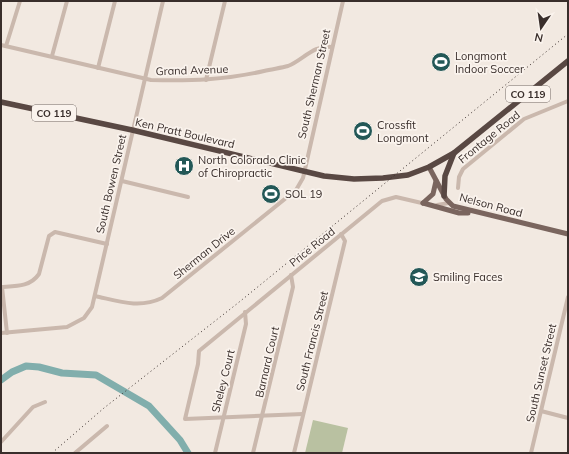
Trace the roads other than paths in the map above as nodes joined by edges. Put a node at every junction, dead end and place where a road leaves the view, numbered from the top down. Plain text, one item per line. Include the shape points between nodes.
1 (20, 1) edge
2 (67, 1) edge
3 (115, 1) edge
4 (164, 1) edge
5 (225, 1) edge
6 (343, 1) edge
7 (3, 46) edge
8 (332, 47) junction
9 (52, 56) junction
10 (568, 62) edge
11 (98, 68) junction
12 (145, 79) junction
13 (206, 80) junction
14 (568, 101) edge
15 (1, 102) edge
16 (132, 130) junction
17 (454, 153) junction
18 (429, 167) junction
19 (304, 172) junction
20 (436, 180) junction
21 (122, 182) junction
22 (458, 188) dead end
23 (444, 196) junction
24 (188, 197) dead end
25 (422, 203) junction
26 (449, 203) junction
27 (474, 212) junction
28 (341, 234) junction
29 (568, 234) edge
30 (107, 244) junction
31 (291, 275) junction
32 (2, 287) edge
33 (95, 296) junction
34 (568, 298) edge
35 (245, 312) junction
36 (1, 333) edge
37 (7, 333) junction
38 (45, 402) dead end
39 (541, 411) junction
40 (303, 414) junction
41 (263, 416) junction
42 (224, 417) junction
43 (568, 418) edge
44 (107, 426) dead end
45 (1, 442) edge
46 (75, 453) edge
47 (215, 453) edge
48 (254, 453) edge
49 (294, 453) edge
50 (531, 453) edge

1 - 7 street
2 - 9 street
3 - 11 street
4 - 12 street, South Bowen Street
5 - 13 street
6 - 8 street, South Sherman Street
7 - 9 street, Grand Avenue
8 - 13 street, Grand Avenue via 308,52 288,66 225,79
8 - 19 street, South Sherman Street
9 - 11 street, Grand Avenue
10 - 17 highway, Ken Pratt Boulevard / CO 119
11 - 12 street, Grand Avenue
12 - 13 street, Grand Avenue
12 - 16 street, South Bowen Street
14 - 22 street, Frontage Road via 524,119 463,169
15 - 16 highway, Ken Pratt Boulevard / CO 119
16 - 19 highway, Ken Pratt Boulevard / CO 119
16 - 21 street, South Bowen Street
17 - 18 highway, Ken Pratt Boulevard / CO 119
17 - 23 highway via 445,176
18 - 19 highway, Ken Pratt Boulevard / CO 119 via 408,175 368,179
18 - 20 main road, Nelson Road
19 - 33 street, Sherman Drive via 302,182 292,194 162,298 137,305
20 - 23 main road, Nelson Road
20 - 25 main road via 433,194
21 - 24 street
21 - 30 street, South Bowen Street
23 - 26 main road, Nelson Road
25 - 26 street, Price Road via 439,206
25 - 27 main road via 458,213
25 - 28 street, Price Road via 396,197 385,199
26 - 27 main road, Nelson Road
27 - 29 main road, Nelson Road
28 - 31 street, Price Road
28 - 40 street, South Francis Street via 345,241
30 - 32 street via 52,233 36,280 26,285
30 - 33 street, South Bowen Street
31 - 35 street, Price Road
31 - 41 street, Barnard Court via 293,287
32 - 37 street
33 - 37 street, South Bowen Street via 88,312 81,320 67,326
34 - 39 street, South Sunset Street
35 - 42 street, Sheley Court via 246,324
35 - 42 street, Price Road via 199,351 185,419
36 - 37 street
38 - 45 street via 33,407
39 - 43 street
39 - 50 street, South Sunset Street
40 - 41 street
40 - 49 street, South Francis Street
41 - 42 street
41 - 48 street, Barnard Court
42 - 47 street, Sheley Court
44 - 46 street

